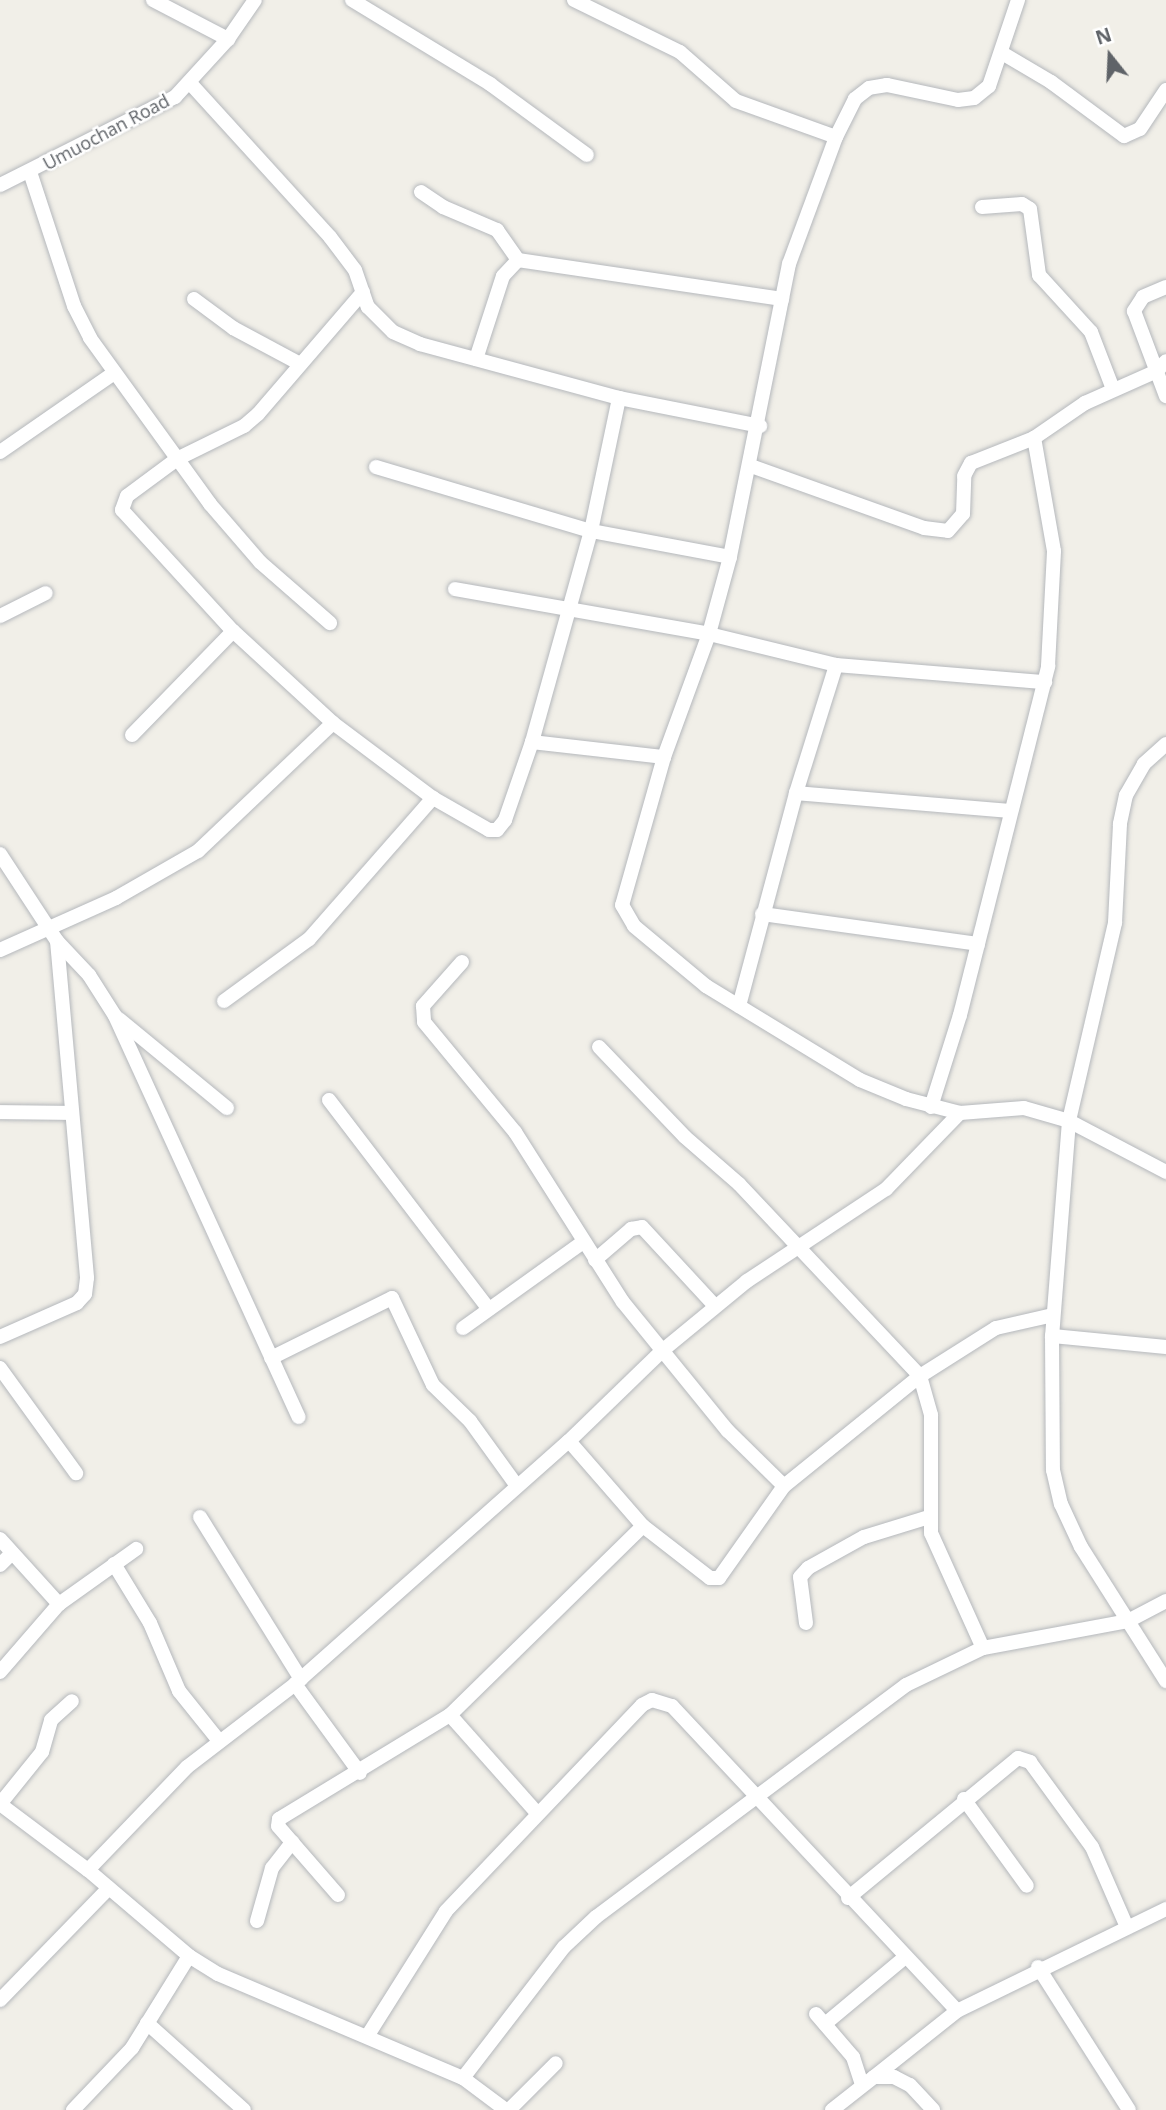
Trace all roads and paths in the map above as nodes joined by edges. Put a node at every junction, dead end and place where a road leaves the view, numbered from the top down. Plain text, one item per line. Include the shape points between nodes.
1 (153, 0) edge
2 (255, 0) edge
3 (352, 0) edge
4 (574, 0) edge
5 (1018, 0) edge
6 (228, 38) junction
7 (1002, 53) junction
8 (190, 83) junction
9 (1166, 90) edge
10 (836, 137) junction
11 (587, 155) dead end
12 (30, 172) junction
13 (0, 185) edge
14 (421, 192) dead end
15 (982, 207) dead end
16 (517, 260) junction
17 (1166, 286) edge
18 (363, 292) junction
19 (194, 299) dead end
20 (782, 299) junction
21 (476, 359) junction
22 (300, 364) junction
23 (1162, 366) edge
24 (114, 373) junction
25 (1113, 389) junction
26 (1166, 396) edge
27 (619, 398) junction
28 (760, 426) junction
29 (1034, 438) junction
30 (0, 452) edge
31 (177, 459) junction
32 (751, 466) junction
33 (376, 467) dead end
34 (591, 531) junction
35 (730, 557) junction
36 (455, 589) dead end
37 (46, 593) dead end
38 (571, 610) junction
39 (0, 616) edge
40 (330, 623) dead end
41 (233, 631) junction
42 (709, 634) junction
43 (836, 665) junction
44 (1045, 682) junction
45 (333, 723) junction
46 (132, 735) dead end
47 (532, 742) junction
48 (1166, 744) edge
49 (664, 757) junction
50 (796, 793) junction
51 (433, 798) junction
52 (1009, 811) junction
53 (0, 854) edge
54 (762, 914) junction
55 (53, 935) junction
56 (978, 944) junction
57 (0, 950) edge
58 (462, 962) dead end
59 (224, 1000) dead end
60 (739, 1006) junction
61 (116, 1016) junction
62 (599, 1047) dead end
63 (329, 1100) dead end
64 (931, 1107) junction
65 (227, 1108) dead end
66 (0, 1112) edge
67 (70, 1113) junction
68 (960, 1113) junction
69 (1069, 1121) junction
70 (1166, 1172) edge
71 (583, 1242) junction
72 (799, 1248) junction
73 (595, 1260) junction
74 (715, 1306) junction
75 (489, 1309) junction
76 (1053, 1315) junction
77 (463, 1328) dead end
78 (1052, 1336) junction
79 (0, 1337) edge
80 (1166, 1347) edge
81 (662, 1351) junction
82 (271, 1358) junction
83 (0, 1368) edge
84 (920, 1376) junction
85 (299, 1417) dead end
86 (569, 1441) junction
87 (76, 1473) dead end
88 (517, 1486) junction
89 (784, 1486) junction
90 (200, 1517) dead end
91 (929, 1517) junction
92 (643, 1526) junction
93 (0, 1539) edge
94 (136, 1549) dead end
95 (12, 1553) junction
96 (114, 1564) junction
97 (0, 1565) edge
98 (1166, 1601) edge
99 (59, 1604) junction
100 (1128, 1620) junction
101 (806, 1623) dead end
102 (984, 1648) junction
103 (0, 1672) edge
104 (1166, 1681) edge
105 (298, 1682) junction
106 (72, 1700) dead end
107 (450, 1715) junction
108 (219, 1741) junction
109 (360, 1773) junction
110 (754, 1798) junction
111 (964, 1799) junction
112 (3, 1810) edge
113 (538, 1814) junction
114 (292, 1842) junction
115 (88, 1870) junction
116 (1027, 1886) dead end
117 (109, 1888) junction
118 (338, 1895) dead end
119 (848, 1898) junction
120 (1166, 1909) edge
121 (257, 1921) dead end
122 (1127, 1927) junction
123 (189, 1956) junction
124 (905, 1957) junction
125 (1038, 1967) junction
126 (0, 2000) edge
127 (957, 2011) junction
128 (148, 2023) junction
129 (368, 2035) junction
130 (556, 2063) dead end
131 (463, 2078) junction
132 (868, 2081) junction
133 (73, 2110) edge
134 (244, 2110) edge
135 (507, 2110) edge
136 (832, 2110) edge
137 (933, 2110) edge
138 (1129, 2110) edge

1 - 6 street
2 - 6 street, Umuochan Road
3 - 11 street via 490,84
4 - 10 street via 680,52 736,101
5 - 7 street
6 - 8 street, Umuochan Road
7 - 9 street via 1051,82 1124,136 1140,129
7 - 10 street via 989,86 974,98 958,100 887,85 869,88 855,99
8 - 12 street, Umuochan Road via 155,109
8 - 18 street via 330,237 355,270
10 - 20 street via 799,230
12 - 13 street, Umuochan Road
12 - 24 street via 74,306
14 - 16 street via 443,207 497,230
15 - 25 street via 1022,204 1030,209 1039,275 1091,331
16 - 20 street
16 - 21 street via 503,276
17 - 23 street via 1143,297 1134,311
18 - 21 street via 368,307 393,332
18 - 22 street
19 - 22 street via 233,328
20 - 28 street
21 - 27 street
22 - 31 street via 244,426
23 - 25 street
23 - 26 street
24 - 30 street
24 - 31 street
25 - 29 street
27 - 28 street
27 - 34 street
28 - 32 street
29 - 32 street via 971,463 964,476 957,525 936,532
29 - 44 street via 1054,551
31 - 40 street via 260,562
31 - 41 street via 127,496 122,510
32 - 35 street
33 - 34 street
34 - 35 street
34 - 38 street
35 - 42 street
36 - 38 street
37 - 39 street
38 - 42 street
38 - 47 street
41 - 45 street
41 - 46 street
42 - 43 street
42 - 49 street
43 - 44 street
43 - 50 street
44 - 52 street
45 - 51 street
45 - 55 street via 198,850
47 - 49 street
47 - 51 street via 505,820 497,830 481,827
48 - 69 street via 1144,764 1126,794 1115,923
49 - 60 street via 624,896 624,912 634,926 706,986
50 - 52 street
50 - 54 street
51 - 59 street via 309,939
52 - 56 street
53 - 55 street
54 - 56 street
54 - 60 street
55 - 57 street
55 - 61 street via 89,975
55 - 67 street
56 - 64 street
58 - 71 street via 423,1006 421,1016 515,1132
60 - 64 street via 860,1080
61 - 65 street
61 - 82 street
62 - 72 street
63 - 75 street
64 - 68 street
66 - 67 street
67 - 79 street via 85,1294 77,1303
68 - 69 street via 1024,1108
68 - 72 street via 886,1189
69 - 70 street
69 - 76 street
71 - 73 street
71 - 75 street
72 - 74 street
72 - 84 street
73 - 74 street via 631,1229 642,1227
73 - 81 street
74 - 81 street
75 - 77 street
76 - 78 street
76 - 84 street via 996,1328
78 - 80 street
78 - 100 street via 1053,1470 1061,1504 1081,1547
81 - 86 street
81 - 89 street via 729,1431
82 - 85 street
82 - 88 street via 392,1298 433,1385 470,1421
83 - 87 street
84 - 89 street
84 - 91 street via 931,1415
86 - 88 street
86 - 92 street
88 - 105 street
89 - 92 street via 719,1578 710,1578
90 - 105 street
91 - 101 street via 864,1537 808,1568 800,1577
91 - 102 street via 937,1550
92 - 107 street
93 - 95 street
94 - 96 street
95 - 97 street
95 - 99 street
96 - 99 street
96 - 108 street via 150,1623 179,1691
98 - 100 street
99 - 103 street
100 - 102 street
100 - 104 street
102 - 110 street via 906,1685
105 - 108 street
105 - 109 street
106 - 112 street via 51,1720 42,1752
107 - 109 street
107 - 113 street
108 - 115 street
109 - 114 street via 279,1819 278,1826
110 - 113 street via 672,1706 652,1700 642,1705
110 - 119 street
110 - 131 street via 633,1885 564,1947
111 - 116 street
111 - 119 street
111 - 122 street via 1012,1760 1030,1762 1092,1847
112 - 115 street
113 - 129 street via 446,1911
114 - 118 street
114 - 121 street via 272,1868
115 - 117 street
117 - 123 street
117 - 126 street
119 - 124 street
120 - 122 street
122 - 125 street
123 - 128 street
123 - 129 street via 218,1974
124 - 127 street
124 - 132 street via 821,2019
125 - 127 street
125 - 138 street
127 - 132 street
128 - 133 street via 132,2048
128 - 134 street
129 - 131 street
130 - 135 street
131 - 135 street
132 - 136 street
132 - 137 street via 902,2081

